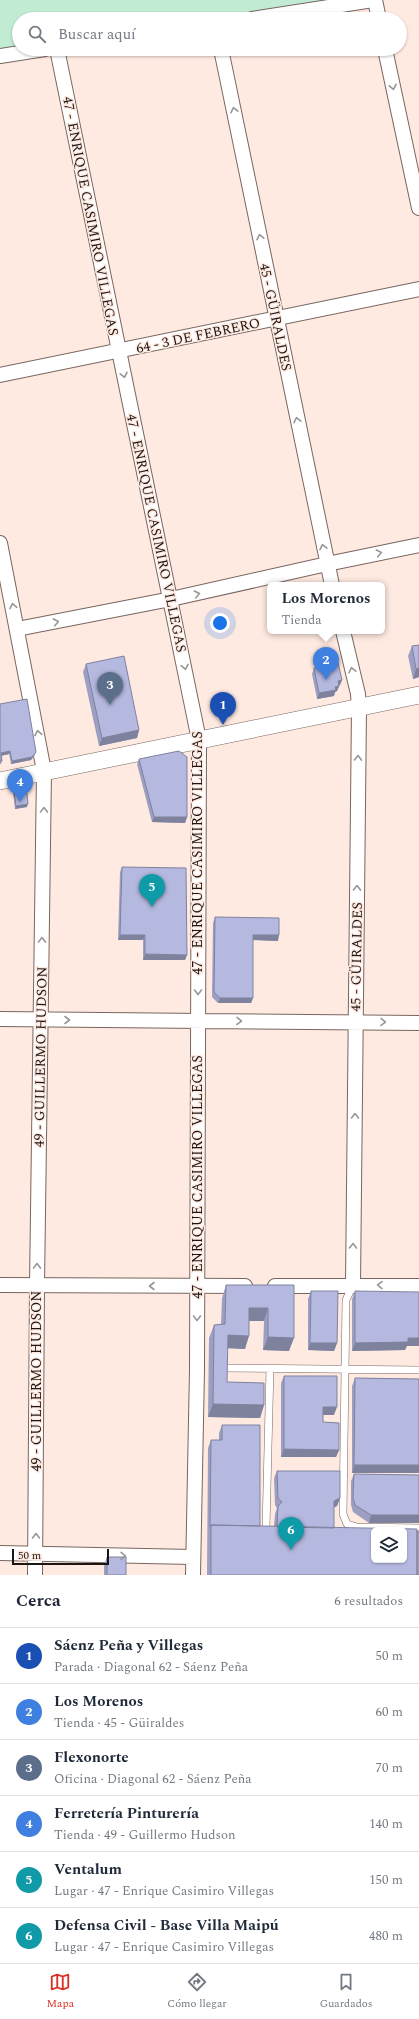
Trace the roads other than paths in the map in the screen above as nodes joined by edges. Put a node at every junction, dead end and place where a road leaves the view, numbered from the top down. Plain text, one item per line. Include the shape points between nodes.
1 (374, 0) edge
2 (297, 12) edge
3 (377, 12) edge
4 (12, 54) edge
5 (0, 56) edge
6 (58, 56) edge
7 (223, 56) edge
8 (386, 56) edge
9 (419, 208) edge
10 (419, 289) edge
11 (277, 318) junction
12 (118, 351) junction
13 (0, 376) edge
14 (0, 543) edge
15 (419, 545) edge
16 (327, 564) junction
17 (331, 582) edge
18 (171, 600) junction
19 (17, 629) junction
20 (344, 634) edge
21 (419, 696) edge
22 (359, 708) junction
23 (199, 740) junction
24 (44, 772) junction
25 (0, 781) edge
26 (0, 1019) edge
27 (41, 1019) junction
28 (198, 1020) junction
29 (356, 1022) junction
30 (419, 1023) edge
31 (0, 1285) edge
32 (353, 1285) junction
33 (37, 1286) junction
34 (419, 1286) edge
35 (197, 1287) junction
36 (222, 1368) edge
37 (270, 1368) junction
38 (345, 1368) junction
39 (419, 1370) edge
40 (266, 1528) edge
41 (419, 1528) edge
42 (0, 1553) edge
43 (36, 1554) junction
44 (193, 1557) junction
45 (35, 1575) edge
46 (193, 1575) edge

1 - 2 street
1 - 3 street
4 - 5 street
6 - 12 street, 47 - ENRIQUE CASIMIRO VILLEGAS
11 -> 7 street, 45 - GÜIRALDES
8 -> 9 street
10 - 11 street, 64 - 3 DE FEBRERO
11 - 12 street, 64 - 3 DE FEBRERO
16 -> 11 street, 45 - GÜIRALDES
12 - 13 street, 64 - 3 DE FEBRERO
12 -> 18 street, 47 - ENRIQUE CASIMIRO VILLEGAS
19 -> 14 street, 49 - GUILLERMO HUDSON
16 -> 15 street
16 - 17 street, 45 - GÜIRALDES
18 -> 16 street
19 -> 18 street
18 -> 23 street, 47 - ENRIQUE CASIMIRO VILLEGAS
24 -> 19 street, 49 - GUILLERMO HUDSON
22 -> 20 street, 45 - GÜIRALDES
21 - 22 street
22 - 23 street
29 -> 22 street, 45 - GÜIRALDES
23 - 24 street
23 -> 28 street, 47 - ENRIQUE CASIMIRO VILLEGAS
24 - 25 street
27 -> 24 street, 49 - GUILLERMO HUDSON
26 - 27 street
27 -> 28 street
33 -> 27 street, 49 - GUILLERMO HUDSON
28 -> 29 street
28 - 35 street, 47 - ENRIQUE CASIMIRO VILLEGAS
29 -> 30 street
32 -> 29 street, 45 - GÜIRALDES
31 - 33 street
34 -> 32 street
32 - 35 street
32 - 38 lane via 346,1300
35 -> 33 street
43 -> 33 street, 49 - GUILLERMO HUDSON
35 -> 44 street, 47 - ENRIQUE CASIMIRO VILLEGAS
36 - 37 lane
37 - 38 lane
37 - 40 lane via 272,1472
38 - 39 lane
38 - 41 lane via 343,1514 347,1524 358,1527
42 - 43 street
43 -> 44 street
43 - 45 street, 49 - GUILLERMO HUDSON
44 - 46 street, 47 - ENRIQUE CASIMIRO VILLEGAS

